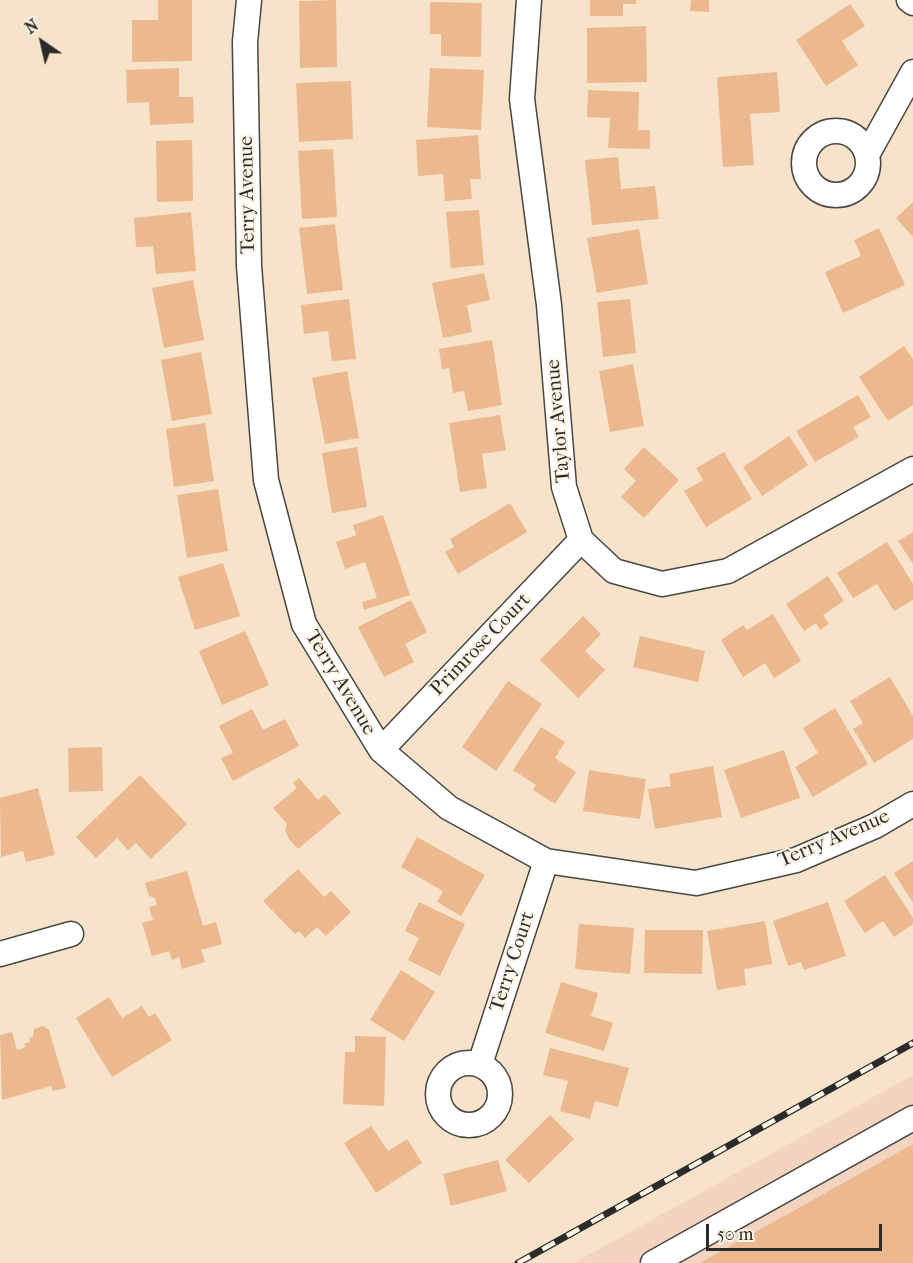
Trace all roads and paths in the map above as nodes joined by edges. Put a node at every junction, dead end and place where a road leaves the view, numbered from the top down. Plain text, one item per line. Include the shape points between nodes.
1 (249, 0) edge
2 (530, 0) edge
3 (909, 0) edge
4 (913, 3) edge
5 (913, 72) edge
6 (867, 155) dead end
7 (913, 469) edge
8 (581, 540) junction
9 (381, 750) junction
10 (913, 804) edge
11 (546, 861) junction
12 (71, 934) dead end
13 (0, 954) edge
14 (480, 1064) dead end
15 (913, 1118) edge
16 (653, 1263) edge

1 - 9 street, Terry Avenue via 245,42 249,266 266,480 304,624
2 - 8 street, Taylor Avenue via 522,99 549,305 564,488
3 - 4 street
5 - 6 street
7 - 8 street, Taylor Avenue via 728,571 662,584 614,571
8 - 9 street, Primrose Court
9 - 11 street, Terry Avenue via 449,808
10 - 11 street, Terry Avenue via 875,826 796,860 696,883
11 - 14 street, Terry Court
12 - 13 street
15 - 16 street

